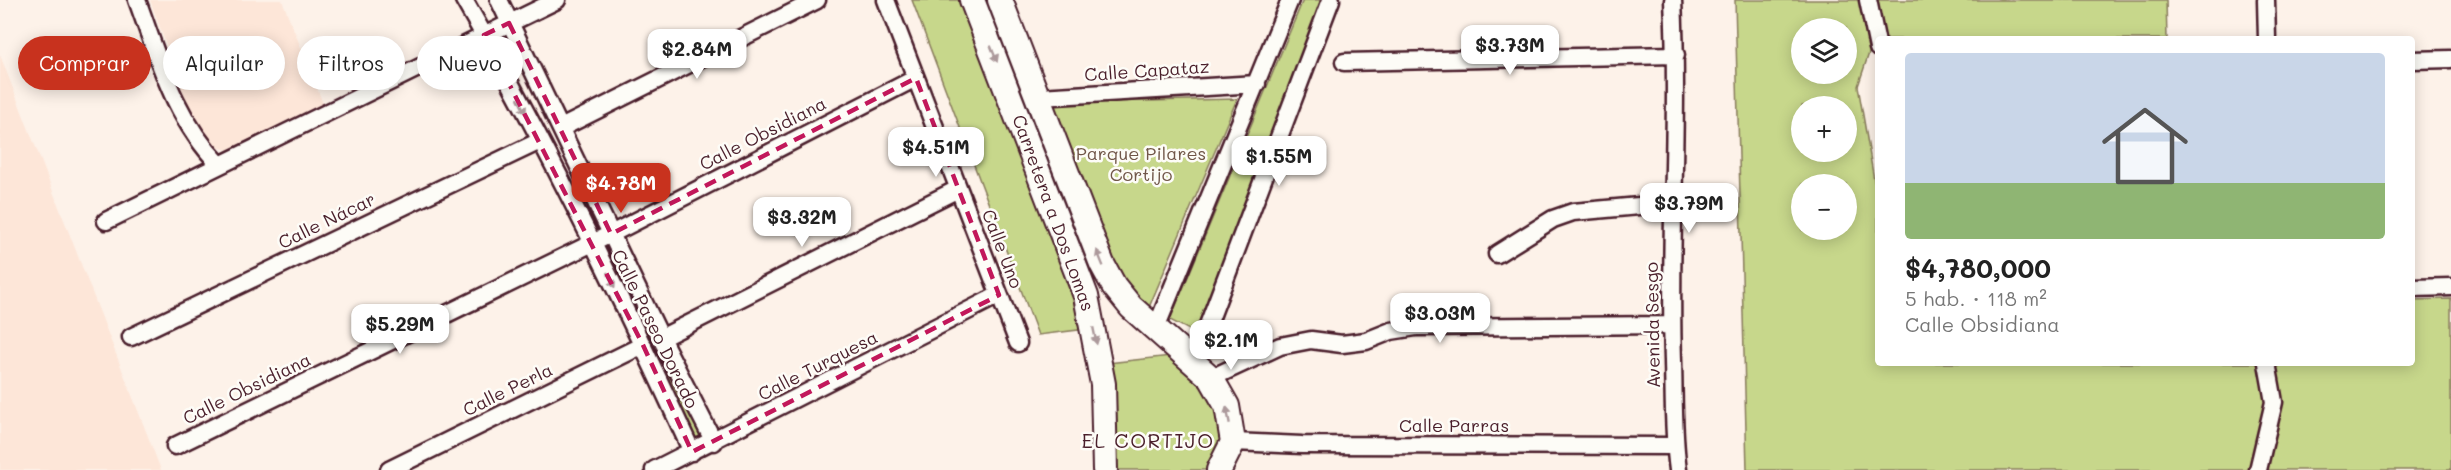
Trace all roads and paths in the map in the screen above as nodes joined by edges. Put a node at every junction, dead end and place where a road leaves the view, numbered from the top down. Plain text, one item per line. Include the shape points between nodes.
1 (136, 0) edge
2 (464, 0) edge
3 (499, 0) edge
4 (557, 0) edge
5 (817, 0) edge
6 (886, 0) edge
7 (972, 0) edge
8 (1000, 0) edge
9 (1290, 0) edge
10 (1331, 0) edge
11 (1673, 0) edge
12 (1868, 0) edge
13 (2266, 0) edge
14 (509, 23) junction
15 (484, 35) junction
16 (1876, 36) edge
17 (2267, 36) edge
18 (1676, 55) junction
19 (2451, 59) edge
20 (2415, 60) edge
21 (1344, 62) dead end
22 (916, 78) junction
23 (1257, 84) junction
24 (1039, 97) junction
25 (561, 129) junction
26 (540, 141) junction
27 (220, 165) junction
28 (958, 189) junction
29 (1672, 204) junction
30 (106, 221) dead end
31 (611, 234) junction
32 (592, 243) junction
33 (1497, 254) dead end
34 (2451, 287) edge
35 (2415, 288) edge
36 (999, 295) junction
37 (1672, 325) junction
38 (1156, 328) junction
39 (130, 337) dead end
40 (661, 338) junction
41 (1018, 343) dead end
42 (643, 345) junction
43 (2268, 366) edge
44 (1203, 370) junction
45 (714, 442) junction
46 (1233, 442) junction
47 (176, 446) dead end
48 (1675, 446) junction
49 (692, 452) junction
50 (389, 470) edge
51 (654, 470) edge
52 (1105, 470) edge
53 (1219, 470) edge
54 (1678, 470) edge
55 (2258, 470) edge

1 - 27 street via 179,111 203,148
2 - 15 street, Calle Paseo Dorado
3 - 14 street, Calle Paseo Dorado
4 - 14 street
5 - 25 street
6 - 22 street, Calle Uno
7 -> 52 main road, Carretera a Dos Lomas via 1086,296 1103,384
8 - 24 main road, Carretera a Dos Lomas
9 - 23 street
10 - 44 street
11 - 18 street, Avenida Sesgo
12 - 16 street
13 - 17 street
14 - 15 street
14 - 25 street, Calle Paseo Dorado
15 -> 26 street, Calle Paseo Dorado
15 - 27 street
18 - 21 street
18 - 29 street, Avenida Sesgo
19 - 20 street
22 - 28 street, Calle Uno
22 - 31 street, Calle Obsidiana
23 - 24 street, Calle Capataz
23 - 38 street
38 -> 24 main road, Carretera a Dos Lomas via 1131,307 1102,264
25 - 31 street, Calle Paseo Dorado
26 - 32 street, Calle Paseo Dorado
26 - 39 street, Calle Nácar
27 - 30 street
28 - 36 street, Calle Uno
28 - 40 street
29 - 33 street via 1573,212 1553,219
29 - 37 street, Avenida Sesgo
31 - 32 street, Calle Obsidiana
31 - 40 street, Calle Paseo Dorado
32 -> 42 street, Calle Paseo Dorado
32 - 47 street, Calle Obsidiana
34 - 35 street
36 - 41 street, Calle Uno
36 - 45 street, Calle Turquesa
37 - 44 street via 1416,327 1366,341 1342,344 1311,340 1280,346
37 - 48 street, Avenida Sesgo
38 - 44 main road, Carretera a Dos Lomas
40 - 45 street, Calle Paseo Dorado
42 - 49 street, Calle Paseo Dorado
42 - 50 street, Calle Perla
43 - 55 street via 2274,402
46 -> 44 main road, Carretera a Dos Lomas via 1227,406
45 - 49 street, Calle Turquesa
46 - 48 street, Calle Parras
46 - 53 main road
48 - 54 street, Avenida Sesgo
49 - 51 street, Calle Turquesa

